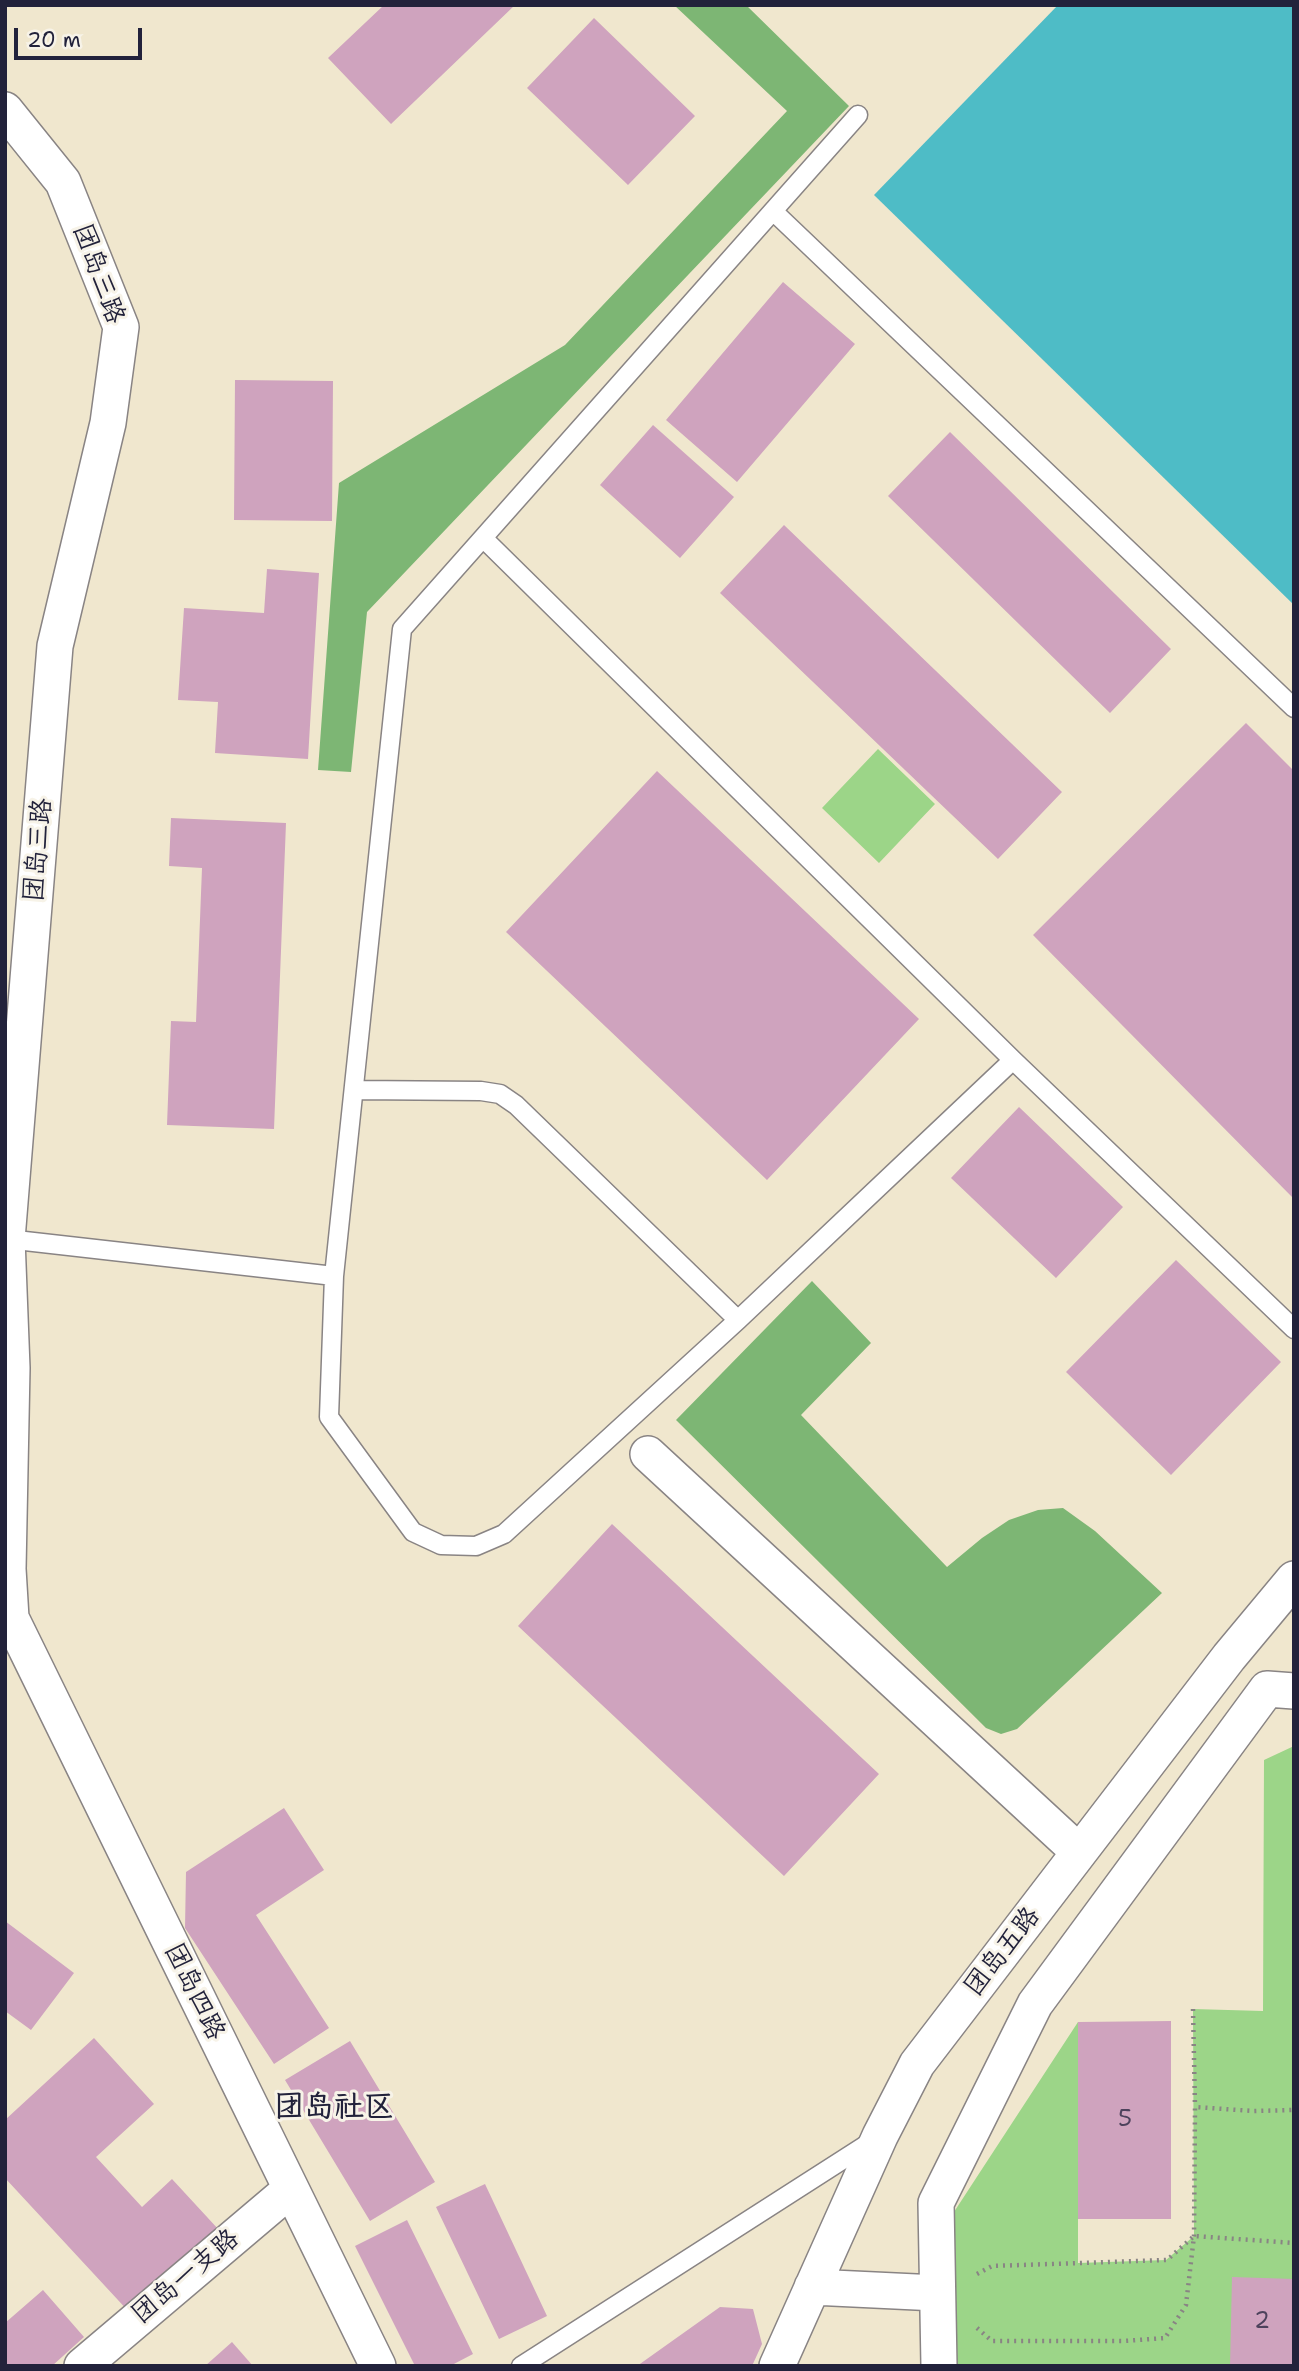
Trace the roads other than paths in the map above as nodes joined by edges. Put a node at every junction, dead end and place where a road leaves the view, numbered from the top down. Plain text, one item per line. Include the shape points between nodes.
1 (5, 110) edge
2 (858, 115) dead end
3 (773, 211) junction
4 (483, 538) junction
5 (1294, 708) edge
6 (1013, 1060) junction
7 (354, 1090) junction
8 (7, 1239) junction
9 (334, 1276) junction
10 (738, 1320) junction
11 (1294, 1329) edge
12 (648, 1454) dead end
13 (1294, 1579) edge
14 (8, 1622) edge
15 (1229, 1657) junction
16 (1280, 1690) edge
17 (1079, 1852) junction
18 (880, 2136) junction
19 (290, 2189) junction
20 (812, 2287) junction
21 (937, 2293) junction
22 (82, 2366) edge
23 (378, 2366) edge
24 (521, 2366) edge
25 (777, 2366) edge
26 (939, 2366) edge

1 - 8 street, 团岛三路 via 63,182 121,327 108,423 55,646
2 - 3 lane
3 - 4 lane
3 - 5 lane
4 - 6 lane
4 - 7 lane via 402,629
6 - 10 lane
6 - 11 lane
7 - 9 lane
7 - 10 lane via 500,1094
8 - 9 lane
8 - 14 street, 团岛三路 via 12,1368
9 - 10 lane via 329,1417 413,1532 441,1545 476,1546 504,1534
12 - 17 street
13 - 15 street, 团岛五路
14 - 19 street, 团岛四路
15 - 16 street
15 - 17 street, 团岛五路
16 - 21 street via 1035,2004 936,2203
17 - 18 street, 团岛五路 via 917,2064
18 - 20 street, 团岛五路
18 - 24 lane
19 - 22 street, 团岛一支路
19 - 23 street, 团岛四路
20 - 21 street
20 - 25 street, 团岛五路
21 - 26 street

